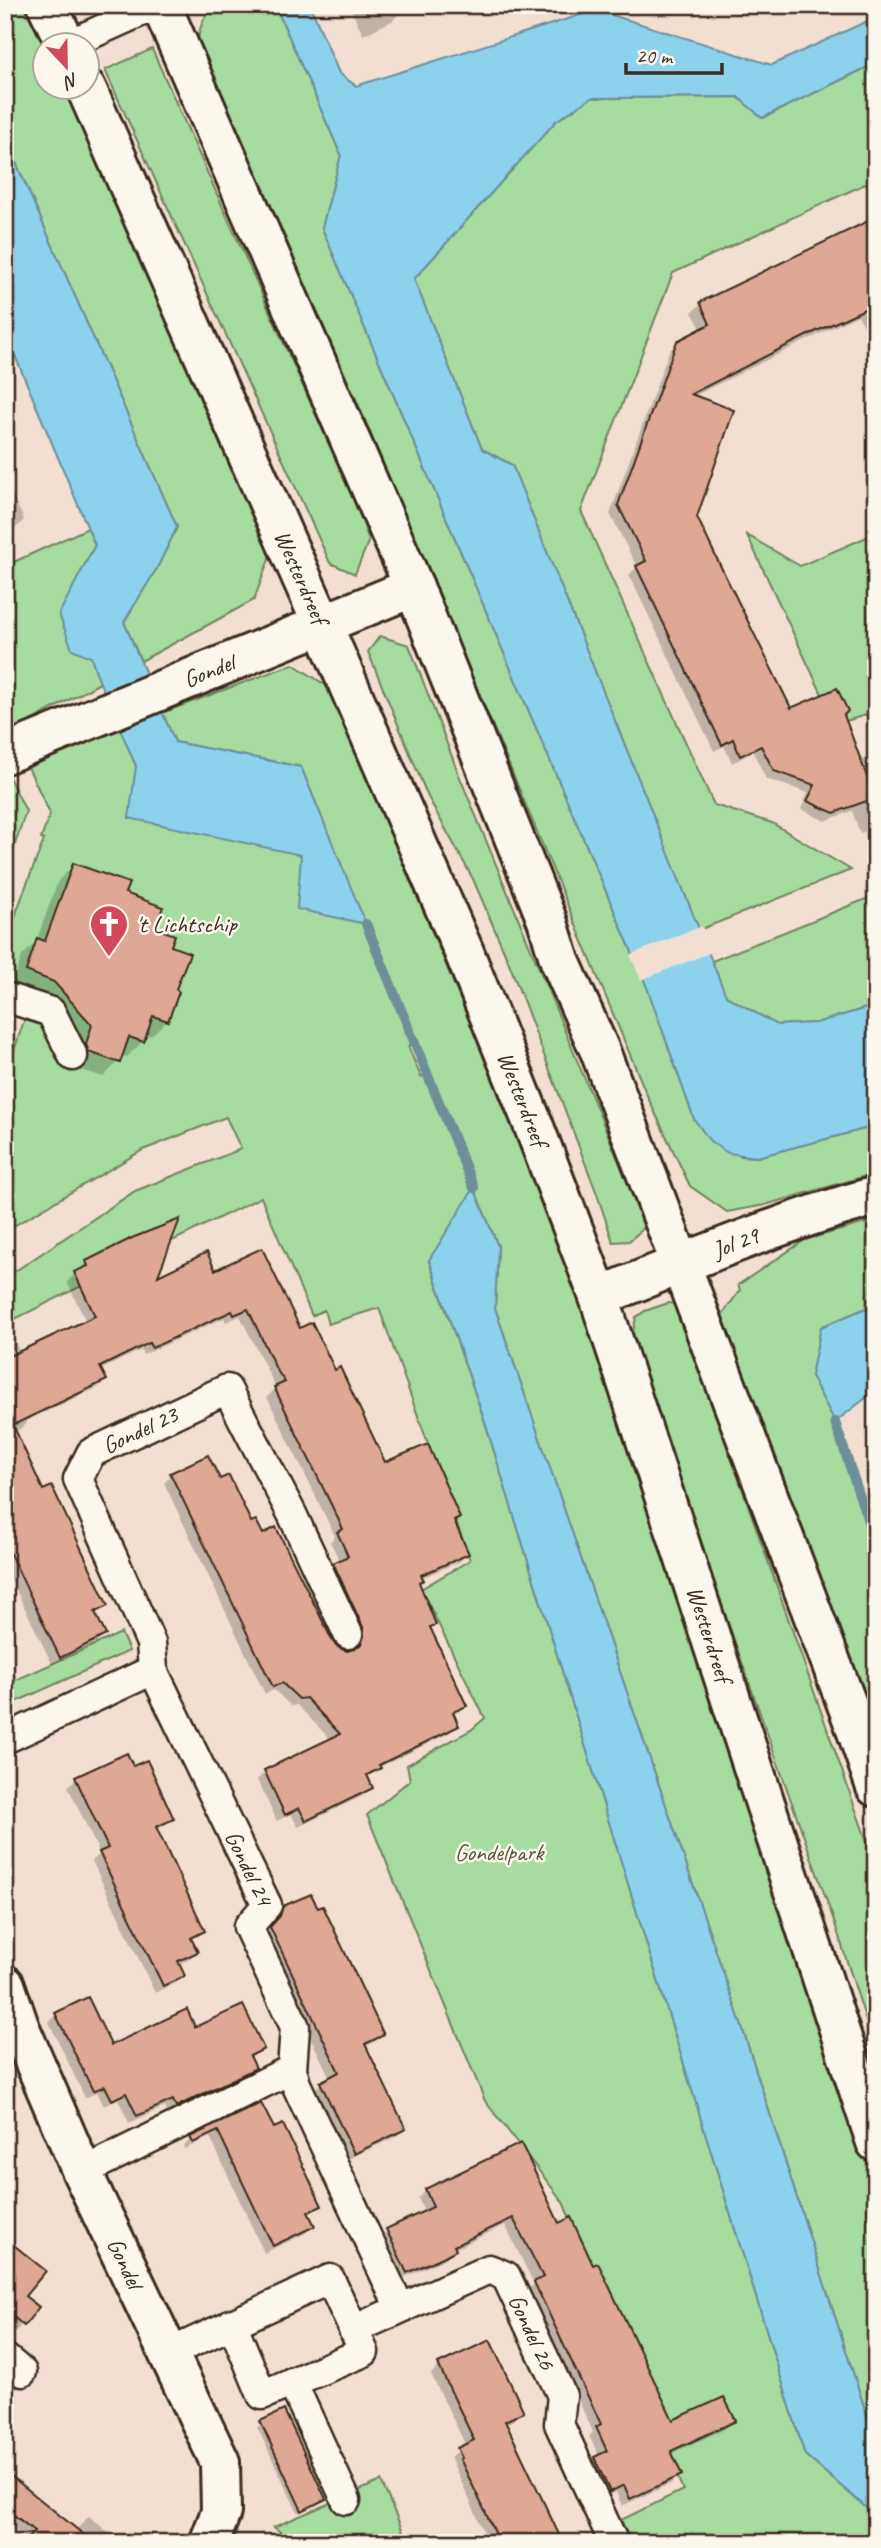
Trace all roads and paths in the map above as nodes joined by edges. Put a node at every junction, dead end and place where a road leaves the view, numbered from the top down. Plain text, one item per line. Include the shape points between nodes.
1 (47, 5) edge
2 (159, 5) edge
3 (60, 32) edge
4 (97, 32) edge
5 (92, 102) edge
6 (414, 587) junction
7 (323, 626) junction
8 (7, 747) edge
9 (5, 997) edge
10 (72, 1056) dead end
11 (876, 1196) edge
12 (679, 1264) junction
13 (599, 1297) junction
14 (348, 1633) dead end
15 (153, 1670) junction
16 (5, 1739) edge
17 (876, 1787) edge
18 (5, 1985) edge
19 (292, 2069) junction
20 (876, 2142) edge
21 (82, 2172) junction
22 (400, 2308) junction
23 (232, 2323) junction
24 (353, 2330) junction
25 (169, 2353) junction
26 (292, 2382) junction
27 (346, 2500) dead end
28 (209, 2543) edge
29 (614, 2543) edge

1 - 3 main road
2 - 4 street
2 - 6 main road
5 - 7 main road, Westerdreef
6 - 7 main road, Gondel
6 - 12 main road via 547,920 559,961 600,1051
7 - 8 main road, Gondel
7 - 13 main road, Westerdreef via 464,952
9 - 10 street via 51,1012
11 - 12 main road, Jol 29
12 - 13 main road, Jol 29
12 - 17 main road
13 - 20 main road, Westerdreef
14 - 15 street, Gondel 23 via 227,1389 92,1453 78,1479 151,1643
15 - 16 street
15 - 19 street, Gondel 24 via 267,1905 248,1927 295,2027
18 - 21 main road, Gondel
19 - 21 street
19 - 22 street, Gondel 24
21 - 25 main road, Gondel
22 - 24 street, Gondel 26
22 - 29 street, Gondel 26 via 489,2269 506,2276 562,2396 559,2424
23 - 24 street via 330,2279
23 - 25 street
23 - 26 street via 262,2395
24 - 26 street via 364,2352
25 - 28 main road, Gondel via 220,2462 221,2512
26 - 27 street

